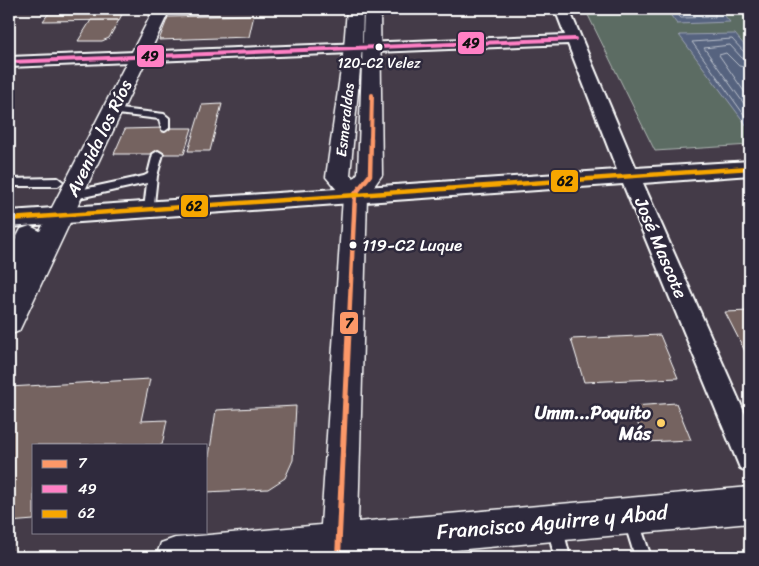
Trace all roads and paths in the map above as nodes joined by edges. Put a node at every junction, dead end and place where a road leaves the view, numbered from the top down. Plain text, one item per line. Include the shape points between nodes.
1 (148, 9) edge
2 (162, 9) edge
3 (354, 9) edge
4 (372, 9) edge
5 (562, 9) edge
6 (575, 39) junction
7 (363, 48) junction
8 (131, 57) junction
9 (9, 62) edge
10 (112, 111) junction
11 (164, 128) dead end
12 (158, 154) dead end
13 (750, 168) edge
14 (152, 176) junction
15 (630, 177) junction
16 (9, 183) edge
17 (355, 194) junction
18 (57, 203) junction
19 (149, 210) junction
20 (9, 219) edge
21 (9, 278) edge
22 (9, 322) edge
23 (750, 458) edge
24 (750, 505) edge
25 (630, 515) junction
26 (555, 522) junction
27 (339, 549) edge
28 (175, 557) edge
29 (562, 557) edge
30 (643, 557) edge

1 - 8 main road, Avenida los Ríos
2 - 8 main road, Avenida los Ríos
3 - 7 main road, Esmeraldas
4 - 7 main road, Esmeraldas
5 - 6 street, José Mascote
6 - 7 street
6 - 15 street, José Mascote
7 - 8 street
7 - 17 main road, Esmeraldas via 370,175
8 - 9 street
8 - 10 main road, Avenida los Ríos
8 - 18 main road, Avenida los Ríos
10 - 11 lane via 161,116 165,118
10 - 18 main road, Avenida los Ríos
12 - 14 lane
13 - 15 street
14 - 18 lane
14 - 19 lane
15 - 17 street
15 - 23 street, José Mascote
16 - 18 lane
17 - 19 street
17 - 27 main road
18 - 19 street
18 - 20 street
18 - 21 main road, Avenida los Ríos
18 - 22 main road, Avenida los Ríos
24 - 25 main road, Francisco Aguirre y Abad
25 - 26 main road, Francisco Aguirre y Abad
25 - 30 lane
26 - 27 main road, Francisco Aguirre y Abad
26 - 29 lane
27 - 28 main road, Francisco Aguirre y Abad

